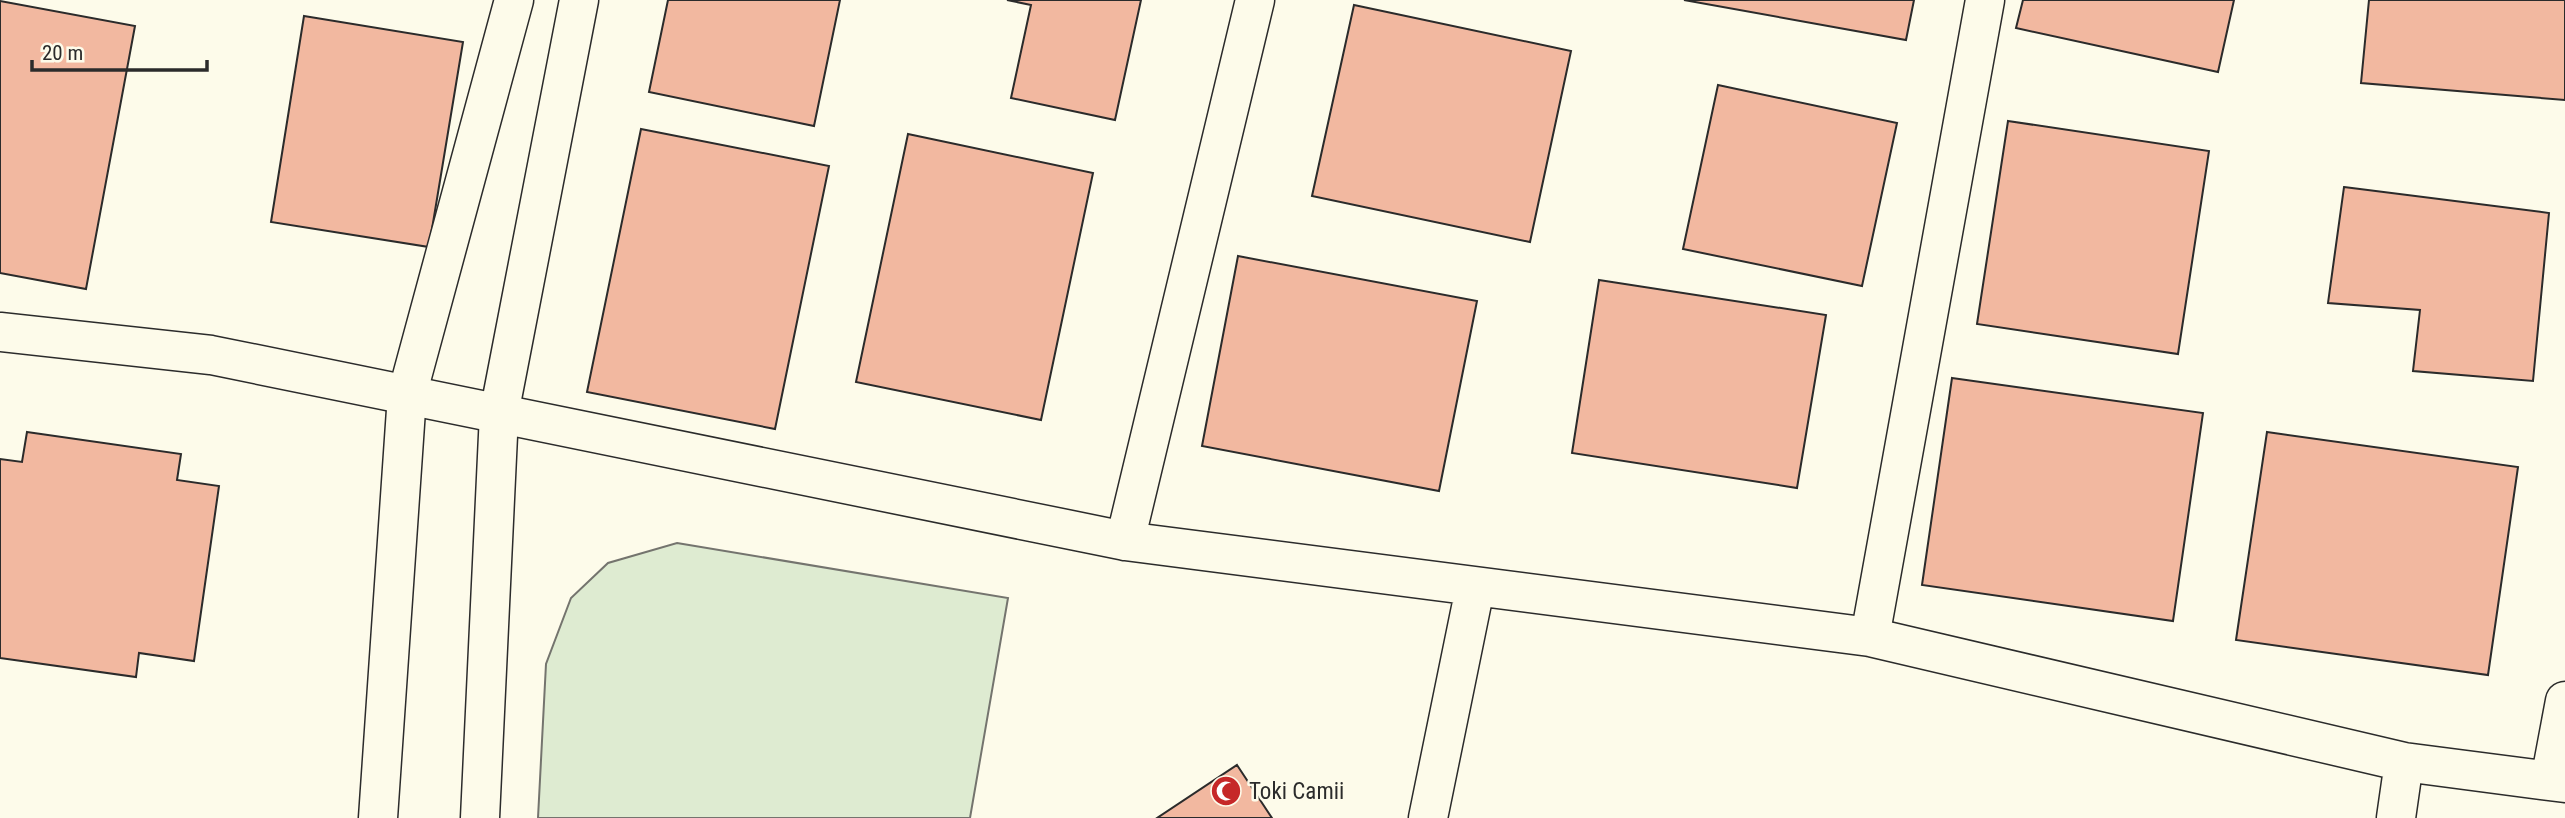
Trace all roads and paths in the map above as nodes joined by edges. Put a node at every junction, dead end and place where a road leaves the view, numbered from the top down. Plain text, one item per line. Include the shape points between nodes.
1 (514, 0) edge
2 (579, 0) edge
3 (1255, 0) edge
4 (1985, 0) edge
5 (0, 332) edge
6 (407, 395) junction
7 (499, 414) junction
8 (1125, 541) junction
9 (1475, 588) junction
10 (1870, 637) junction
11 (2565, 701) edge
12 (2404, 762) junction
13 (2558, 782) edge
14 (378, 818) edge
15 (480, 818) edge
16 (1428, 818) edge
17 (2396, 818) edge

1 - 6 street
2 - 7 street
3 - 8 street
4 - 10 street
5 - 6 street via 211,355
6 - 7 street
6 - 14 street
7 - 8 street
7 - 15 street
8 - 9 street
9 - 10 street
9 - 16 street
10 - 12 street
11 - 13 street
12 - 13 street
12 - 17 street

